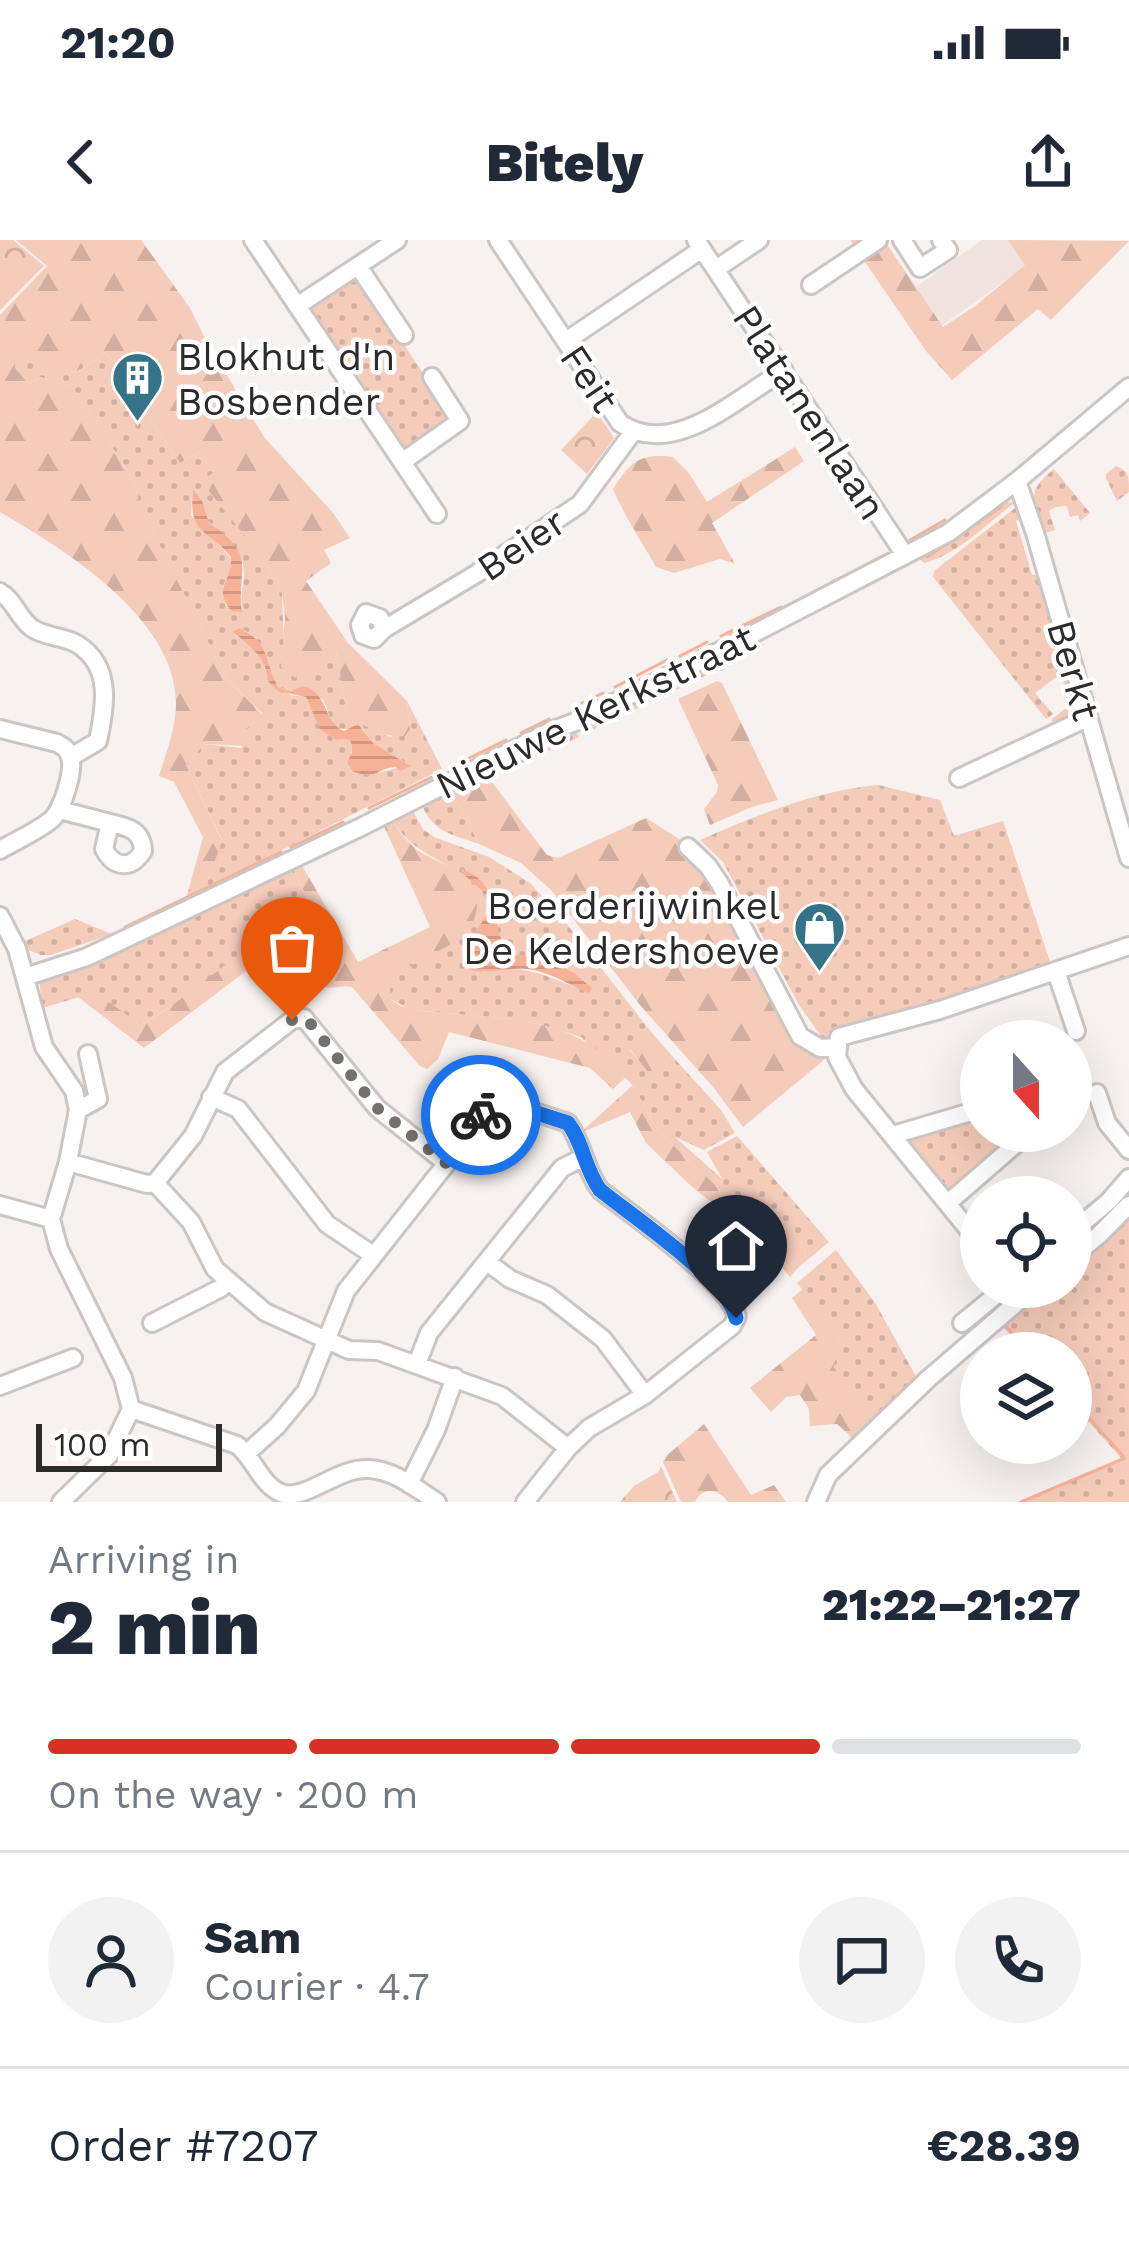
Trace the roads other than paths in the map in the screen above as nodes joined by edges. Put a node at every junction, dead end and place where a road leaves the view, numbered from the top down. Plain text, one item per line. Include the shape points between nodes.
1 (253, 240) edge
2 (397, 240) edge
3 (498, 240) edge
4 (759, 240) edge
5 (878, 240) edge
6 (902, 240) edge
7 (941, 240) edge
8 (699, 244) edge
9 (358, 266) junction
10 (716, 269) junction
11 (811, 285) dead end
12 (297, 306) junction
13 (404, 334) dead end
14 (566, 341) junction
15 (784, 370) junction
16 (432, 377) dead end
17 (1129, 387) edge
18 (633, 432) junction
19 (402, 462) junction
20 (1017, 482) junction
21 (437, 514) dead end
22 (905, 555) junction
23 (0, 592) edge
24 (384, 628) dead end
25 (1087, 718) junction
26 (0, 729) edge
27 (71, 757) junction
28 (959, 778) dead end
29 (60, 810) junction
30 (110, 823) dead end
31 (688, 847) dead end
32 (0, 850) edge
33 (1129, 858) edge
34 (0, 916) edge
35 (1129, 946) edge
36 (1056, 971) junction
37 (26, 977) junction
38 (1072, 1020) edge
39 (838, 1047) junction
40 (88, 1054) dead end
41 (1096, 1093) dead end
42 (211, 1097) junction
43 (78, 1110) junction
44 (960, 1115) edge
45 (893, 1135) junction
46 (1129, 1150) edge
47 (1007, 1152) edge
48 (584, 1157) junction
49 (68, 1162) junction
50 (446, 1163) junction
51 (1129, 1178) edge
52 (155, 1183) junction
53 (948, 1203) junction
54 (0, 1205) edge
55 (1129, 1205) edge
56 (1092, 1216) edge
57 (960, 1218) edge
58 (51, 1219) junction
59 (1092, 1241) edge
60 (373, 1255) junction
61 (487, 1262) junction
62 (228, 1281) junction
63 (988, 1308) edge
64 (1001, 1308) edge
65 (152, 1323) dead end
66 (962, 1323) dead end
67 (326, 1338) junction
68 (73, 1358) dead end
69 (417, 1364) junction
70 (454, 1377) junction
71 (0, 1386) edge
72 (645, 1395) junction
73 (130, 1409) junction
74 (568, 1448) junction
75 (247, 1453) junction
76 (409, 1484) junction
77 (286, 1499) edge
78 (61, 1502) edge
79 (437, 1502) edge
80 (525, 1502) edge
81 (816, 1502) edge

1 - 12 street
2 - 9 street
3 - 14 street, Feit
4 - 10 street, Platanenlaan
5 - 11 street
6 - 7 street via 920,268 948,250
8 - 10 street, Platanenlaan
8 - 14 street
9 - 12 street
9 - 13 street
10 - 15 street, Platanenlaan
12 - 19 street
14 - 18 street, Feit
15 - 18 street, Feit via 691,428
15 - 22 street, Platanenlaan
16 - 19 street via 460,421
17 - 20 street, Nieuwe Kerkstraat
18 - 24 street, Beier via 580,504
19 - 21 street
20 - 22 street, Nieuwe Kerkstraat
20 - 25 street, Berkt
22 - 37 street, Nieuwe Kerkstraat via 361,827 87,957
23 - 27 street via 33,628 78,644 100,672 106,700 98,741
25 - 28 street
25 - 33 street, Berkt
26 - 27 street via 57,743
27 - 29 street
29 - 30 street
29 - 32 street
31 - 39 street via 720,884 800,1036
34 - 37 street
35 - 36 street
36 - 38 street
36 - 39 street via 839,1037
37 - 43 street via 44,1047
39 - 45 street via 854,1089
40 - 43 street via 98,1099
41 - 46 street via 1107,1124
42 - 50 street via 225,1072 304,1018 377,1108
42 - 52 street via 194,1136
42 - 60 street via 238,1109 327,1224
43 - 49 street
44 - 45 street
45 - 53 street
47 - 53 street
48 - 50 street via 568,1123 494,1099
48 - 61 street via 562,1168
48 - 72 street via 600,1190 712,1280 735,1309 732,1326
49 - 52 street
49 - 58 street
50 - 60 street
51 - 56 street
52 - 62 street
53 - 57 street
54 - 58 street
55 - 59 street
58 - 73 street
60 - 67 street
61 - 69 street via 429,1333
61 - 72 street via 603,1339
62 - 65 street
62 - 67 street via 265,1312
63 - 66 street
64 - 81 street via 828,1475
67 - 69 street
67 - 75 street via 306,1391
68 - 71 street
69 - 70 street
70 - 74 street via 502,1396
70 - 76 street
72 - 74 street
73 - 75 street
73 - 78 street via 109,1455
74 - 80 street
75 - 77 street
76 - 77 street via 368,1468
76 - 79 street

